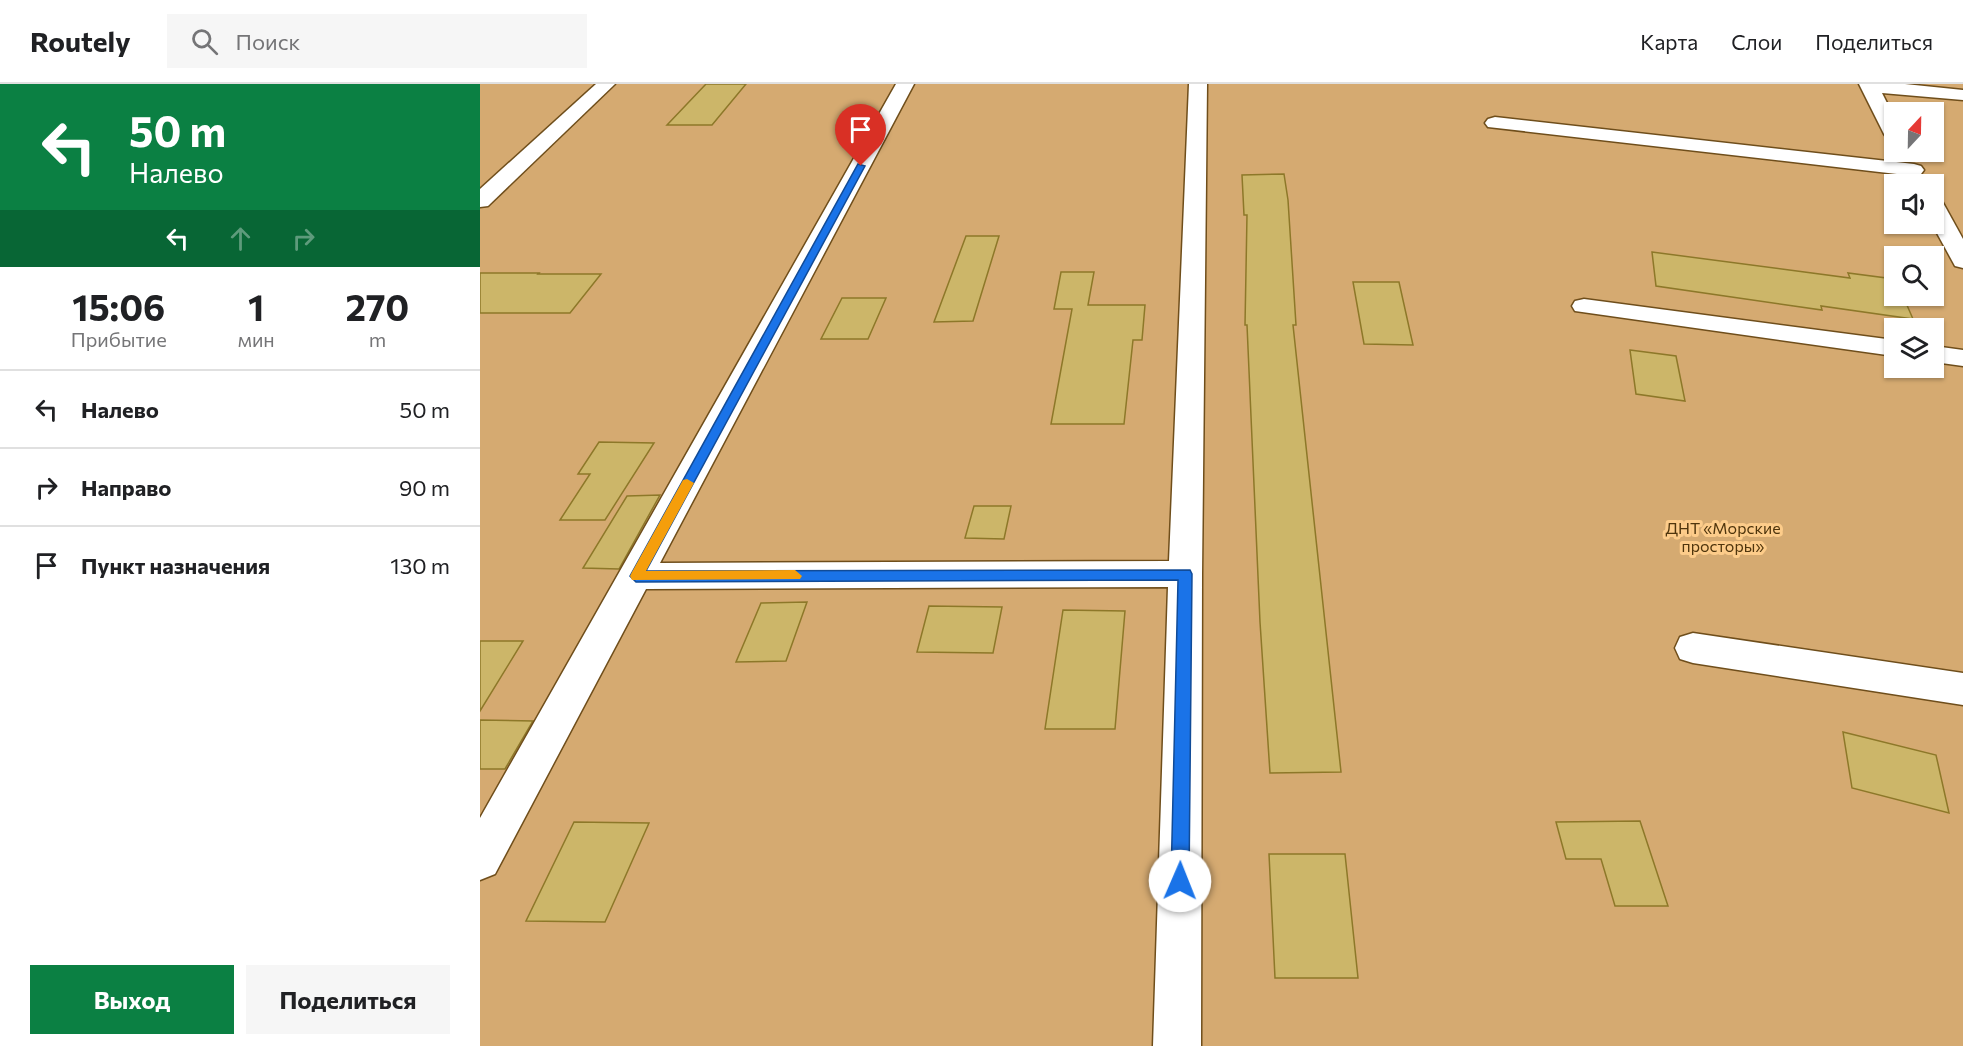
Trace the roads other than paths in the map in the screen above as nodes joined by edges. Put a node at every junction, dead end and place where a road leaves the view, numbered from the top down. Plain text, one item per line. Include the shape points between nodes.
1 (606, 84) edge
2 (905, 84) edge
3 (1198, 84) edge
4 (1869, 85) edge
5 (1963, 96) edge
6 (1884, 114) edge
7 (1495, 123) dead end
8 (1894, 174) edge
9 (480, 201) edge
10 (1944, 218) edge
11 (1954, 230) edge
12 (1963, 261) edge
13 (1584, 306) dead end
14 (1884, 347) edge
15 (1944, 355) edge
16 (1963, 358) edge
17 (1185, 574) junction
18 (636, 576) junction
19 (1693, 648) dead end
20 (1963, 689) edge
21 (495, 803) edge
22 (480, 859) edge
23 (1177, 1046) edge

1 - 9 street
2 - 18 street
3 - 17 street
4 - 5 street
4 - 6 street
7 - 8 street
10 - 11 street
11 - 12 street
13 - 14 street
15 - 16 street
17 - 18 street
17 - 23 street
18 - 21 street
19 - 20 street
21 - 22 street

